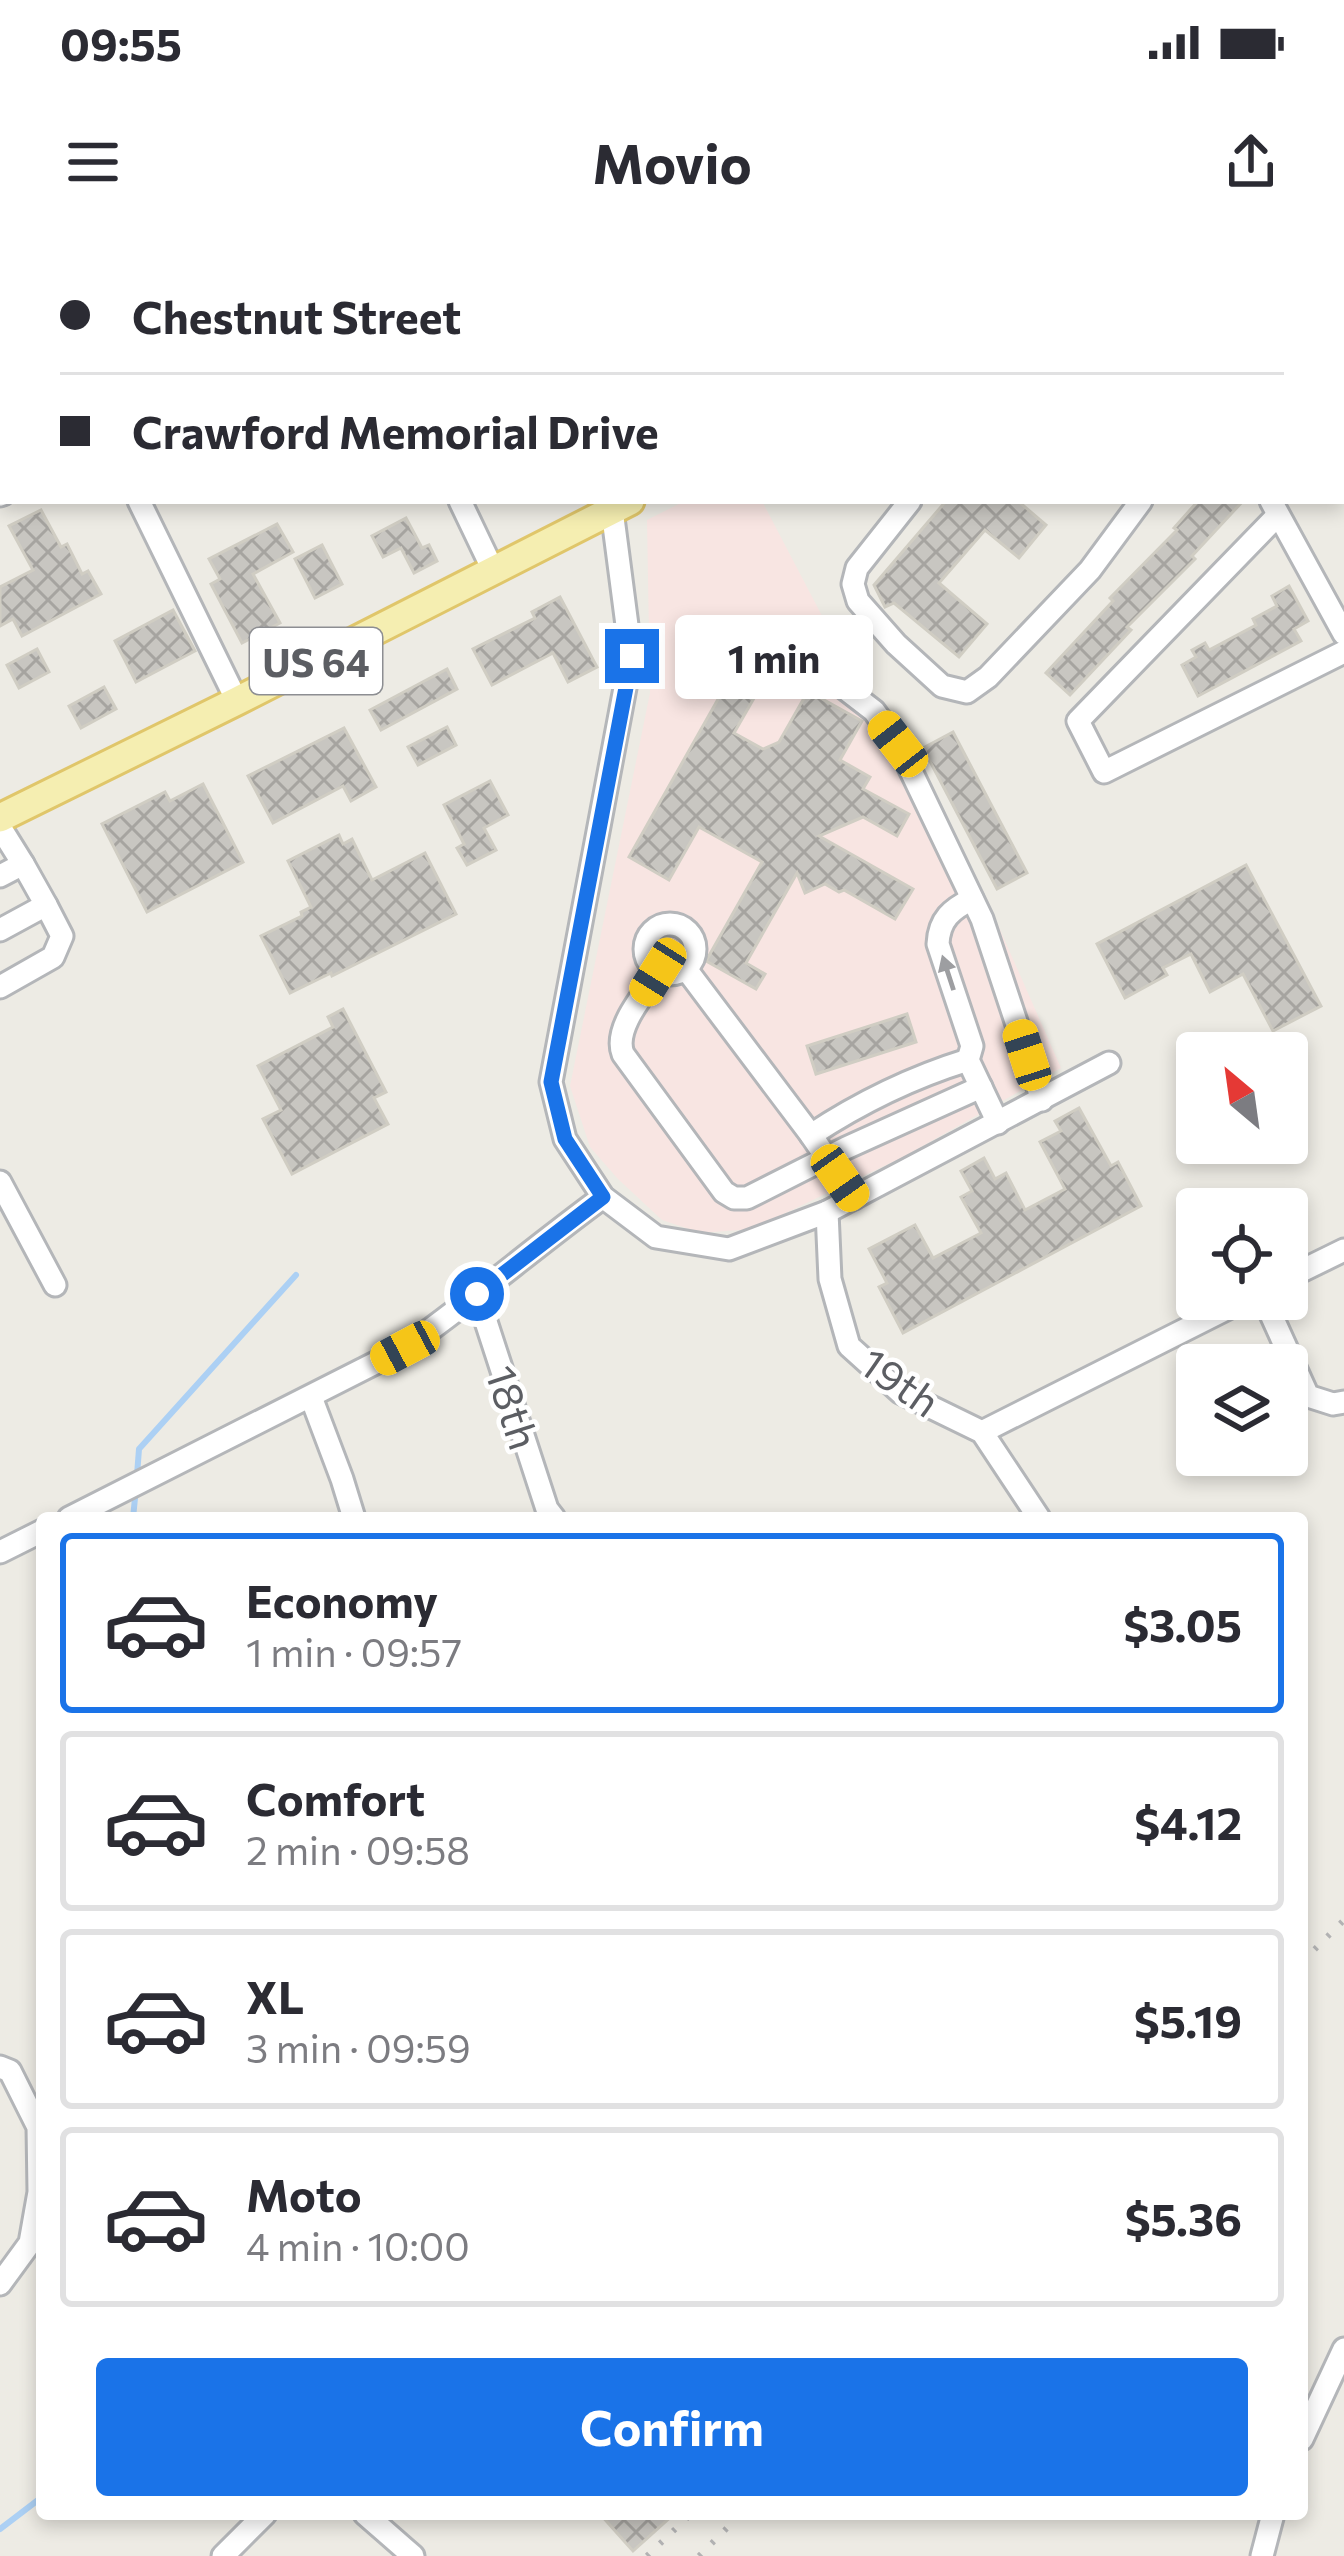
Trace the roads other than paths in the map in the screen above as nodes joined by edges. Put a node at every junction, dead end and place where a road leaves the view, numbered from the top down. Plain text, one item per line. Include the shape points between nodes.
1 (141, 504) edge
2 (461, 504) edge
3 (908, 504) edge
4 (1139, 504) edge
5 (621, 506) edge
6 (1274, 508) edge
7 (493, 570) junction
8 (1344, 634) edge
9 (1344, 652) edge
10 (804, 657) dead end
11 (237, 701) junction
12 (0, 817) edge
13 (0, 827) edge
14 (23, 864) junction
15 (0, 876) edge
16 (972, 899) junction
17 (46, 905) junction
18 (0, 930) edge
19 (686, 969) junction
20 (658, 972) junction
21 (0, 987) edge
22 (968, 1060) junction
23 (1109, 1063) dead end
24 (981, 1087) junction
25 (1042, 1100) junction
26 (998, 1123) junction
27 (811, 1135) junction
28 (826, 1157) junction
29 (0, 1182) edge
30 (603, 1197) junction
31 (854, 1198) junction
32 (827, 1212) junction
33 (1342, 1256) edge
34 (1308, 1270) edge
35 (55, 1285) dead end
36 (477, 1294) junction
37 (1204, 1320) edge
38 (1274, 1320) edge
39 (311, 1397) junction
40 (1344, 1402) edge
41 (982, 1432) junction
42 (81, 1512) edge
43 (352, 1512) edge
44 (550, 1512) edge
45 (1035, 1512) edge
46 (36, 1534) edge
47 (0, 1552) edge
48 (0, 2067) edge
49 (36, 2123) edge
50 (36, 2209) edge
51 (0, 2284) edge
52 (1344, 2348) edge
53 (1308, 2426) edge
54 (259, 2520) edge
55 (371, 2520) edge
56 (1272, 2520) edge
57 (223, 2556) edge
58 (413, 2556) edge
59 (1262, 2556) edge

1 - 11 street
2 - 7 street
3 - 4 street via 857,568 858,601 942,686 968,692 1090,570
5 - 7 main road, US 64
5 - 30 street via 632,656 551,1082 565,1139
6 - 8 street
6 - 9 street via 1078,721 1104,772
7 - 11 main road, US 64
10 - 16 street via 874,711 898,744
11 - 12 main road, US 64
13 - 14 street
14 - 15 street
14 - 17 street
22 -> 16 street via 972,1046 938,932 946,915
16 - 25 street
17 - 18 street
17 - 21 street via 62,936 53,957
19 - 20 street
19 - 20 street via 692,938 679,926 662,926 645,943
19 - 27 street
20 - 28 street via 619,1044 724,1192 747,1198
22 - 24 street
22 - 27 street
23 - 25 street
24 - 26 street
24 - 28 street
25 - 26 street
26 - 31 street
27 - 28 street
28 - 31 street
29 - 35 street
30 - 32 street via 656,1237 729,1249
30 - 36 street
31 - 32 street
32 - 41 street, 19th via 830,1279 849,1346 900,1392
33 - 34 street
36 - 39 street via 405,1348
36 - 44 street, 18th
37 - 41 street
38 - 40 street via 1308,1396
39 - 42 street
39 - 43 street
41 - 45 street, 19th
46 - 47 street
48 - 49 street via 10,2071
50 - 51 street via 30,2243
52 - 53 street
54 - 57 street
55 - 58 street
56 - 59 street

